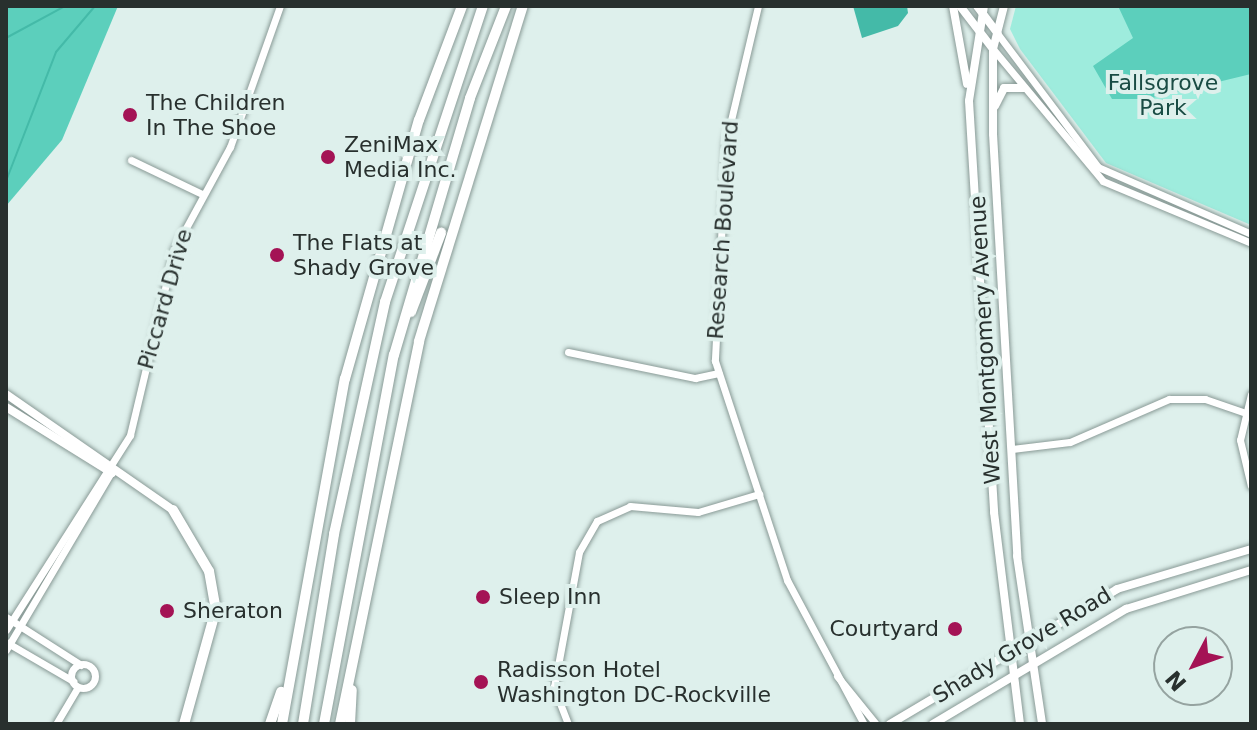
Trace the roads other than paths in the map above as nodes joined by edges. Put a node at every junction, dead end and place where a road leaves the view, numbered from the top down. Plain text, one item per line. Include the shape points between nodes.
1 (280, 6) edge
2 (462, 6) edge
3 (483, 6) edge
4 (506, 6) edge
5 (523, 6) edge
6 (758, 6) edge
7 (953, 6) edge
8 (960, 6) edge
9 (1004, 6) edge
10 (981, 8) edge
11 (977, 29) junction
12 (997, 33) junction
13 (993, 49) junction
14 (1024, 88) junction
15 (969, 101) junction
16 (993, 114) junction
17 (131, 160) dead end
18 (470, 160) junction
19 (202, 194) junction
20 (1251, 234) edge
21 (1251, 243) edge
22 (568, 352) dead end
23 (394, 355) junction
24 (718, 373) junction
25 (6, 394) edge
26 (1251, 394) edge
27 (6, 407) edge
28 (1243, 412) junction
29 (1012, 449) junction
30 (114, 463) junction
31 (108, 471) junction
32 (1251, 486) edge
33 (759, 494) junction
34 (173, 510) joint
35 (314, 538) junction
36 (1251, 549) edge
37 (1251, 570) edge
38 (9, 619) edge
39 (21, 625) junction
40 (6, 630) edge
41 (1025, 638) junction
42 (316, 640) junction
43 (355, 643) junction
44 (7, 645) edge
45 (1007, 651) junction
46 (1030, 664) junction
47 (81, 665) junction
48 (835, 675) junction
49 (1011, 675) junction
50 (76, 684) junction
51 (990, 689) junction
52 (1016, 698) junction
53 (56, 724) edge
54 (184, 724) edge
55 (270, 724) edge
56 (282, 724) edge
57 (296, 724) edge
58 (303, 724) edge
59 (324, 724) edge
60 (340, 724) edge
61 (350, 724) edge
62 (568, 724) edge
63 (864, 724) edge
64 (876, 724) edge
65 (890, 724) edge
66 (933, 724) edge
67 (1020, 724) edge
68 (1042, 724) edge

1 - 19 street, Piccard Drive via 230,147
2 - 35 highway via 388,216 345,379
3 - 42 highway via 385,302
4 - 23 highway via 470,98
5 - 18 highway
6 - 24 street, Research Boulevard via 726,141 712,333
7 - 15 main road
8 - 11 main road
9 - 12 main road
10 - 11 main road, West Montgomery Avenue
10 - 12 main road
11 - 13 main road
11 - 15 main road, West Montgomery Avenue
12 - 13 main road, West Montgomery Avenue
12 - 20 street via 1098,167
13 - 14 street
13 - 16 main road, West Montgomery Avenue
14 - 16 main road via 1000,91
14 - 21 street via 1103,181
15 - 45 main road, West Montgomery Avenue
16 - 29 main road, West Montgomery Avenue
17 - 19 street
18 - 23 highway
18 - 43 highway via 416,354
19 - 30 street, Piccard Drive via 174,250 130,435
22 - 24 street via 695,378
23 - 59 highway
24 - 33 street, Research Boulevard
25 - 30 main road
26 - 28 street
27 - 31 main road
28 - 29 street via 1205,399 1169,399 1070,442
28 - 32 street via 1240,453
29 - 41 main road, West Montgomery Avenue
30 - 31 street, Piccard Drive
30 - 34 main road
31 - 38 street, Piccard Drive
31 - 39 street, Piccard Drive
33 - 48 street, Research Boulevard via 787,580
33 - 62 street via 698,512 630,506 597,521 579,552 554,687
34 - 54 highway via 209,571 216,609
35 - 55 highway
35 - 56 highway
36 - 41 main road, Shady Grove Road via 1117,589
37 - 46 main road, Shady Grove Road via 1164,593
38 - 39 street
38 - 40 street, Piccard Drive
39 - 44 street, Piccard Drive
39 - 47 street
41 - 45 main road, Shady Grove Road
41 - 46 main road, West Montgomery Avenue
42 - 57 highway
42 - 58 highway
43 - 60 highway
43 - 61 highway
44 - 50 street
45 - 49 main road, West Montgomery Avenue
45 - 65 main road, Shady Grove Road
46 - 49 main road, Shady Grove Road
46 - 68 main road, West Montgomery Avenue
47 - 50 street
47 - 50 street via 95,680
48 - 63 street, Research Boulevard
48 - 64 street, Research Boulevard
49 - 51 main road, Shady Grove Road
49 - 52 main road, West Montgomery Avenue
50 - 53 street
51 - 52 main road
51 - 66 main road, Shady Grove Road
52 - 67 main road, West Montgomery Avenue

